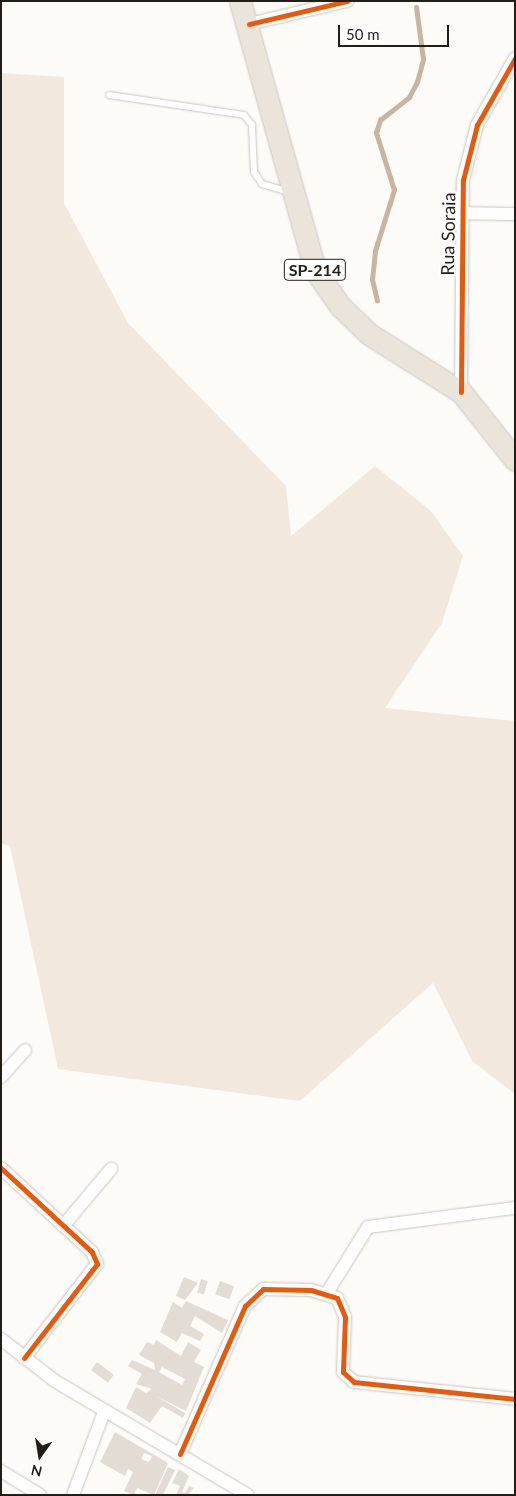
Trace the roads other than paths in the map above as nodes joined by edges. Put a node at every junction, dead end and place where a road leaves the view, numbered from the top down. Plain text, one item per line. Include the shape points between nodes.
1 (240, 1) edge
2 (347, 1) edge
3 (249, 24) junction
4 (515, 58) edge
5 (109, 95) dead end
6 (294, 193) junction
7 (461, 213) junction
8 (515, 214) edge
9 (461, 392) junction
10 (515, 460) edge
11 (25, 1050) dead end
12 (1, 1077) edge
13 (1, 1168) edge
14 (111, 1169) dead end
15 (515, 1208) edge
16 (63, 1226) junction
17 (327, 1292) junction
18 (1, 1339) edge
19 (24, 1358) junction
20 (515, 1399) edge
21 (104, 1412) junction
22 (180, 1454) junction
23 (1, 1471) edge
24 (40, 1495) edge
25 (73, 1495) edge
26 (248, 1495) edge

1 - 3 main road, SP-214
2 - 3 street
3 - 6 main road, SP-214
4 - 7 street, Rua Soraia via 476,125 468,151
5 - 6 lane via 244,115 252,125 254,172 262,184
6 - 9 main road, SP-214 via 315,270 340,306 369,334
7 - 8 street, Rua Soraia
7 - 9 street, Rua Soraia
9 - 10 main road, SP-214
11 - 12 street
13 - 16 street
14 - 16 street
15 - 17 street via 368,1227
16 - 19 street via 92,1252 97,1264
17 - 20 street via 343,1306 343,1372 354,1382
17 - 22 street via 263,1289 254,1295
18 - 19 street
19 - 21 street
21 - 22 street
21 - 25 street
22 - 26 street
23 - 24 street

